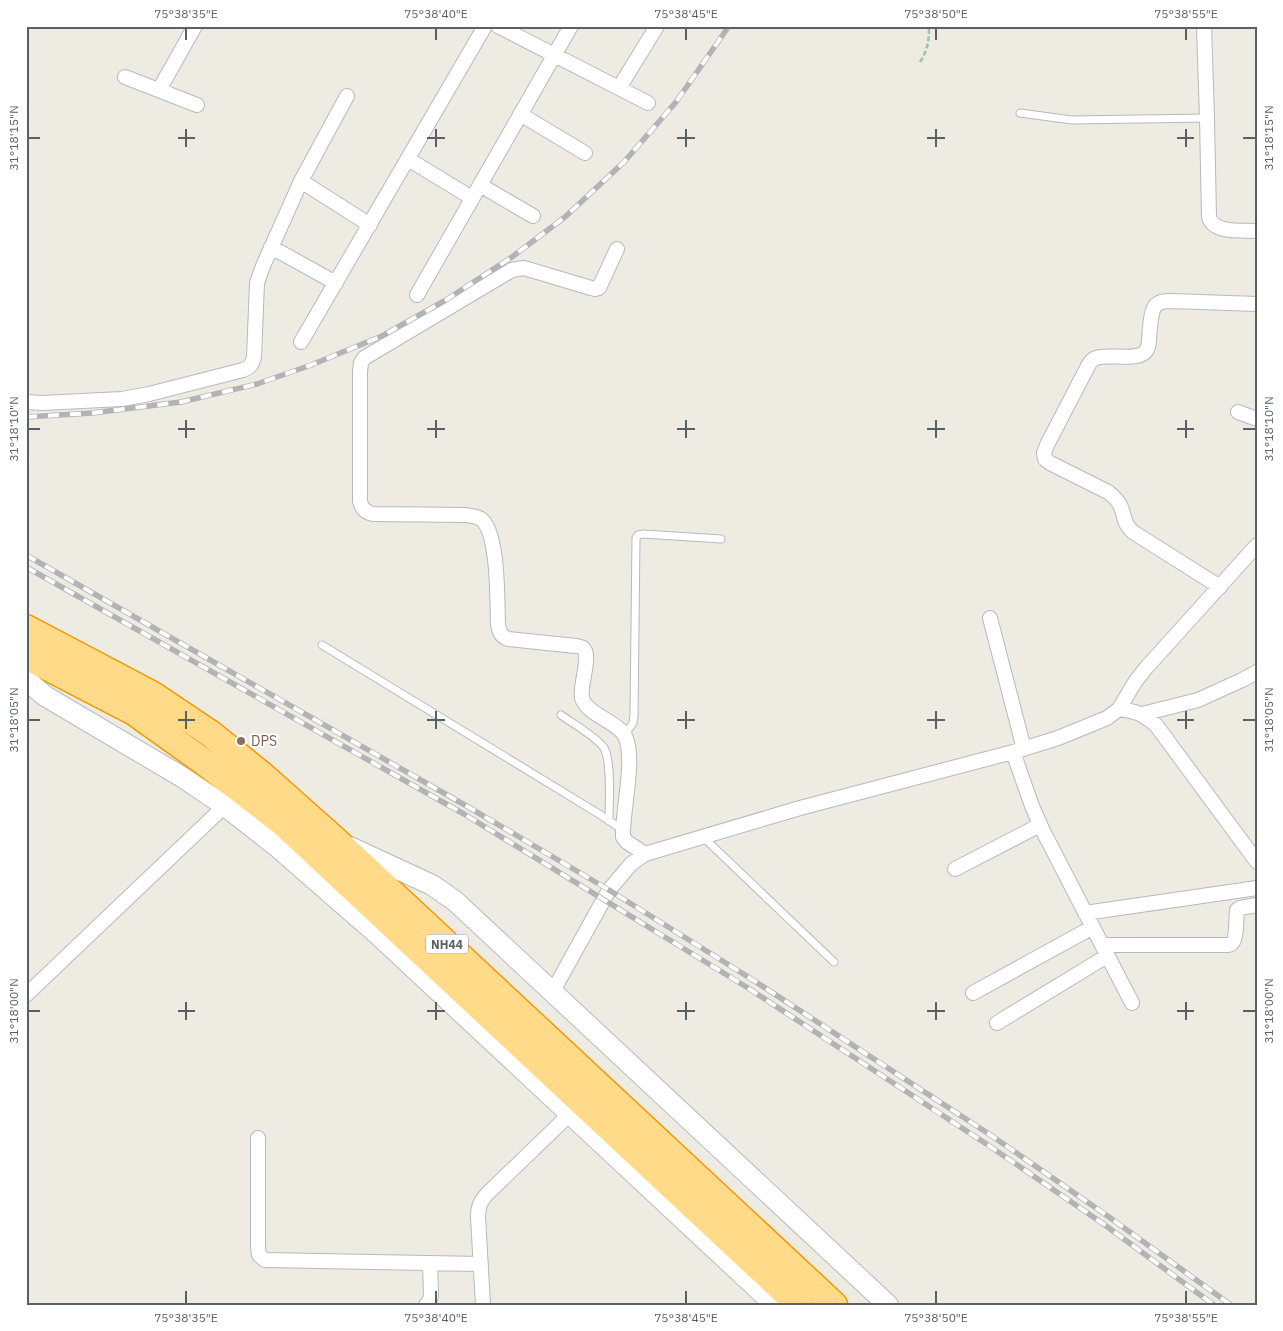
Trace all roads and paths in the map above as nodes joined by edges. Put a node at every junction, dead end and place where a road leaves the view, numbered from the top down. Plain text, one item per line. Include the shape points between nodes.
1 (195, 26) edge
2 (485, 26) edge
3 (498, 26) edge
4 (571, 26) edge
5 (657, 26) edge
6 (929, 26) edge
7 (1204, 26) edge
8 (554, 55) junction
9 (920, 62) dead end
10 (125, 77) dead end
11 (619, 88) junction
12 (159, 90) junction
13 (347, 96) dead end
14 (648, 103) dead end
15 (197, 105) dead end
16 (1020, 113) dead end
17 (520, 114) junction
18 (1207, 118) junction
19 (585, 153) dead end
20 (408, 159) junction
21 (301, 181) junction
22 (480, 185) junction
23 (472, 198) junction
24 (532, 216) dead end
25 (370, 225) junction
26 (1257, 231) edge
27 (271, 247) junction
28 (618, 249) dead end
29 (336, 283) junction
30 (416, 295) dead end
31 (1257, 304) edge
32 (301, 342) dead end
33 (26, 402) edge
34 (1238, 412) dead end
35 (1257, 419) edge
36 (721, 539) dead end
37 (1257, 545) edge
38 (1220, 587) junction
39 (990, 618) dead end
40 (26, 628) edge
41 (322, 645) dead end
42 (26, 656) edge
43 (1257, 672) edge
44 (26, 677) edge
45 (1120, 709) junction
46 (1142, 714) junction
47 (561, 715) dead end
48 (624, 736) junction
49 (1019, 750) junction
50 (232, 799) junction
51 (609, 821) junction
52 (1040, 825) junction
53 (623, 831) junction
54 (702, 836) junction
55 (335, 840) junction
56 (645, 854) junction
57 (1257, 862) edge
58 (954, 870) dead end
59 (1257, 888) edge
60 (1257, 905) edge
61 (1085, 913) junction
62 (1092, 927) junction
63 (1105, 950) junction
64 (834, 962) dead end
65 (552, 991) junction
66 (973, 993) dead end
67 (26, 994) edge
68 (1132, 1003) dead end
69 (997, 1023) dead end
70 (570, 1114) junction
71 (258, 1138) dead end
72 (430, 1263) junction
73 (481, 1264) junction
74 (426, 1305) edge
75 (483, 1305) edge
76 (776, 1305) edge
77 (799, 1305) edge
78 (834, 1305) edge
79 (888, 1305) edge

1 - 12 street
2 - 20 street
3 - 8 street
4 - 8 street
5 - 11 street
6 - 9 path via 928,46
7 - 18 street
8 - 11 street
8 - 17 street
10 - 12 street
11 - 14 street
12 - 15 street
13 - 21 street
16 - 18 lane via 1072,120
17 - 19 street
17 - 22 street
18 - 26 street via 1210,223 1223,229
20 - 23 street
20 - 25 street
21 - 25 street
21 - 27 street
22 - 23 street
22 - 24 street
23 - 30 street
25 - 29 street
27 - 29 street
27 - 33 street via 257,283 254,357 250,368 122,398
28 - 48 street via 599,288 524,268 512,270 364,358 360,372 360,501 366,512 373,514 466,515 482,520 491,536 494,551 499,632 508,639 582,648 586,658 582,699
29 - 32 street
31 - 38 street via 1171,301 1155,305 1145,352 1092,360 1044,453 1050,463 1115,497 1126,525 1133,532
34 - 35 street
36 - 48 lane via 644,534 636,538 634,716
37 - 38 street
38 - 45 street via 1146,668
39 - 49 street
40 - 55 highway, NH44 via 153,695 204,729
41 - 51 lane
42 - 50 highway, NH44 via 134,712 204,762
43 - 46 street via 1198,700
44 - 50 street via 44,696 182,777
45 - 46 street
45 - 49 street via 1086,727
46 - 57 street via 1156,725
47 - 51 lane via 604,748 608,761
48 - 53 street via 629,757
49 - 52 street
49 - 54 street
50 - 67 street
50 - 70 street via 275,845 376,933
50 - 77 highway, NH44 via 282,823
51 - 53 lane
52 - 58 street
52 - 61 street
53 - 56 street via 627,842
54 - 56 street
54 - 64 lane
55 - 65 street via 432,885 455,901
55 - 78 highway, NH44
56 - 65 street via 631,864 609,890
59 - 61 street
60 - 63 street via 1237,910 1235,936 1231,944
61 - 62 street
62 - 63 street
62 - 66 street
63 - 68 street
63 - 69 street
65 - 79 street
70 - 73 street via 481,1201 478,1208
70 - 76 street
71 - 72 street via 258,1247 264,1260
72 - 73 street
72 - 74 street via 430,1296
73 - 75 street

